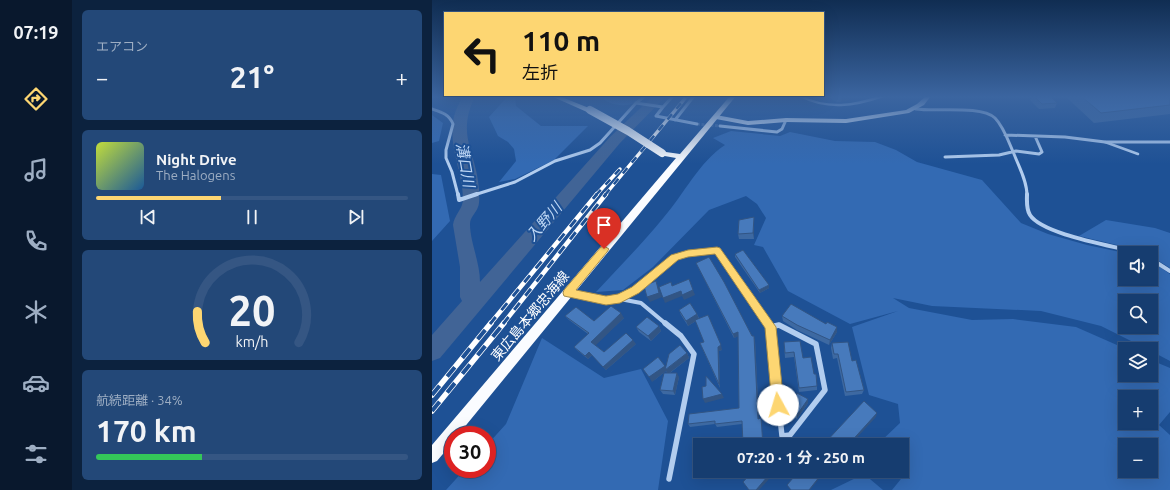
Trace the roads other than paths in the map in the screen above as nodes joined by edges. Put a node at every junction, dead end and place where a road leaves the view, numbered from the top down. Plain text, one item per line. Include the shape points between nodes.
1 (450, 119) edge
2 (606, 119) edge
3 (623, 119) edge
4 (670, 119) edge
5 (860, 119) edge
6 (996, 119) edge
7 (675, 120) joint
8 (786, 120) junction
9 (718, 121) junction
10 (697, 124) tunnel mouth
11 (1005, 135) junction
12 (1035, 136) junction
13 (1105, 142) junction
14 (1170, 142) edge
15 (1012, 152) junction
16 (1138, 154) dead end
17 (682, 157) junction
18 (945, 157) dead end
19 (1118, 248) edge
20 (1158, 263) edge
21 (1170, 271) edge
22 (568, 293) junction
23 (620, 298) junction
24 (770, 327) junction
25 (432, 456) edge
26 (669, 479) dead end

1 - 3 street via 454,130 445,151 459,200 515,182 555,162 590,150
2 - 17 main road, bridge via 662,153
4 - 7 street
5 - 8 street
6 - 11 street
7 - 10 street
8 - 9 street via 748,123
8 - 9 street via 782,129 777,132
9 - 17 main road, 東広島本郷忠海線
11 - 12 street
11 - 15 street
12 - 13 street
12 - 15 street via 1042,152
13 - 14 street
13 - 16 lane
15 - 18 street
15 - 19 street via 1026,189 1028,212 1033,218 1066,234
17 - 22 main road, 東広島本郷忠海線
20 - 21 street
22 - 23 street via 606,300
22 - 25 main road, 東広島本郷忠海線
23 - 24 street via 636,290 674,258 717,250
23 - 26 street via 641,303 681,336 694,354
24 - 24 street via 782,436 790,435 825,390 816,344 779,325

